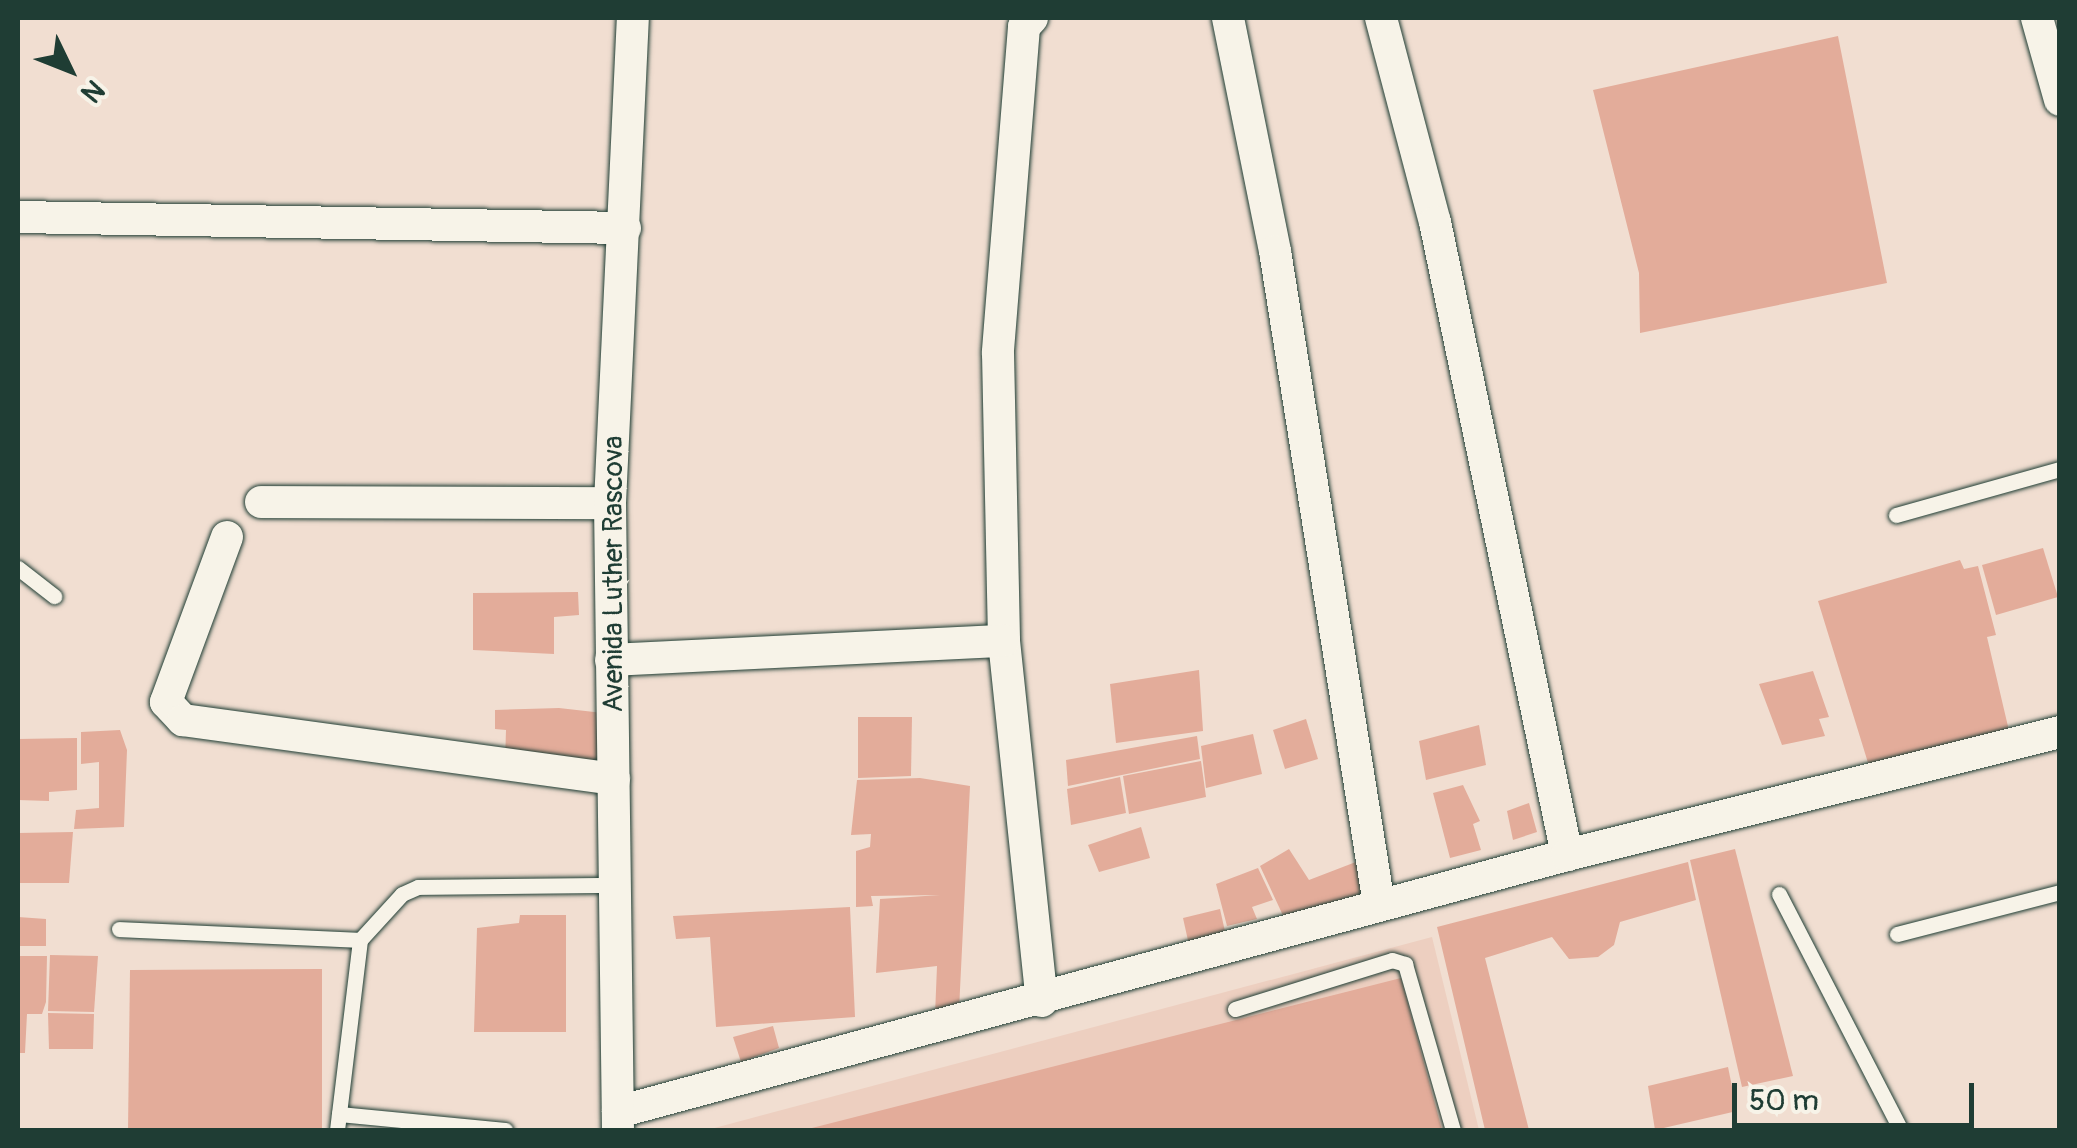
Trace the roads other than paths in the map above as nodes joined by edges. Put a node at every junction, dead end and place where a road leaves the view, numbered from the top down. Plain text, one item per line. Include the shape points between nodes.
1 (633, 18) edge
2 (1032, 18) edge
3 (1228, 18) edge
4 (1381, 18) edge
5 (2041, 18) edge
6 (2060, 100) edge
7 (18, 217) edge
8 (625, 228) junction
9 (2060, 470) edge
10 (261, 502) dead end
11 (610, 503) junction
12 (1896, 515) dead end
13 (228, 537) dead end
14 (18, 568) edge
15 (54, 596) dead end
16 (1004, 641) junction
17 (611, 660) junction
18 (2060, 732) edge
19 (614, 779) junction
20 (1567, 854) junction
21 (615, 885) junction
22 (2060, 892) edge
23 (1779, 894) dead end
24 (1380, 905) junction
25 (120, 929) dead end
26 (1897, 934) dead end
27 (360, 940) junction
28 (1042, 1001) junction
29 (1235, 1008) dead end
30 (618, 1121) edge
31 (338, 1122) edge
32 (504, 1130) edge
33 (1453, 1130) edge
34 (1901, 1130) edge

1 - 8 street, Avenida Luther Rascova
2 - 16 street via 1024,27 998,353
3 - 24 street via 1275,251
4 - 20 street via 1440,241
5 - 6 street
7 - 8 street
8 - 11 street, Avenida Luther Rascova
9 - 12 lane
10 - 11 street
11 - 17 street, Avenida Luther Rascova
13 - 19 street via 166,702 183,720
14 - 15 lane
16 - 17 street
16 - 28 street
17 - 19 street, Avenida Luther Rascova
18 - 20 street
19 - 21 street, Avenida Luther Rascova
20 - 24 street
21 - 27 lane via 418,887 402,894
21 - 30 street, Avenida Luther Rascova
22 - 26 lane
23 - 34 lane
24 - 28 street
25 - 27 lane
27 - 31 lane
28 - 30 street
29 - 33 lane via 1392,960 1405,964
31 - 32 lane

